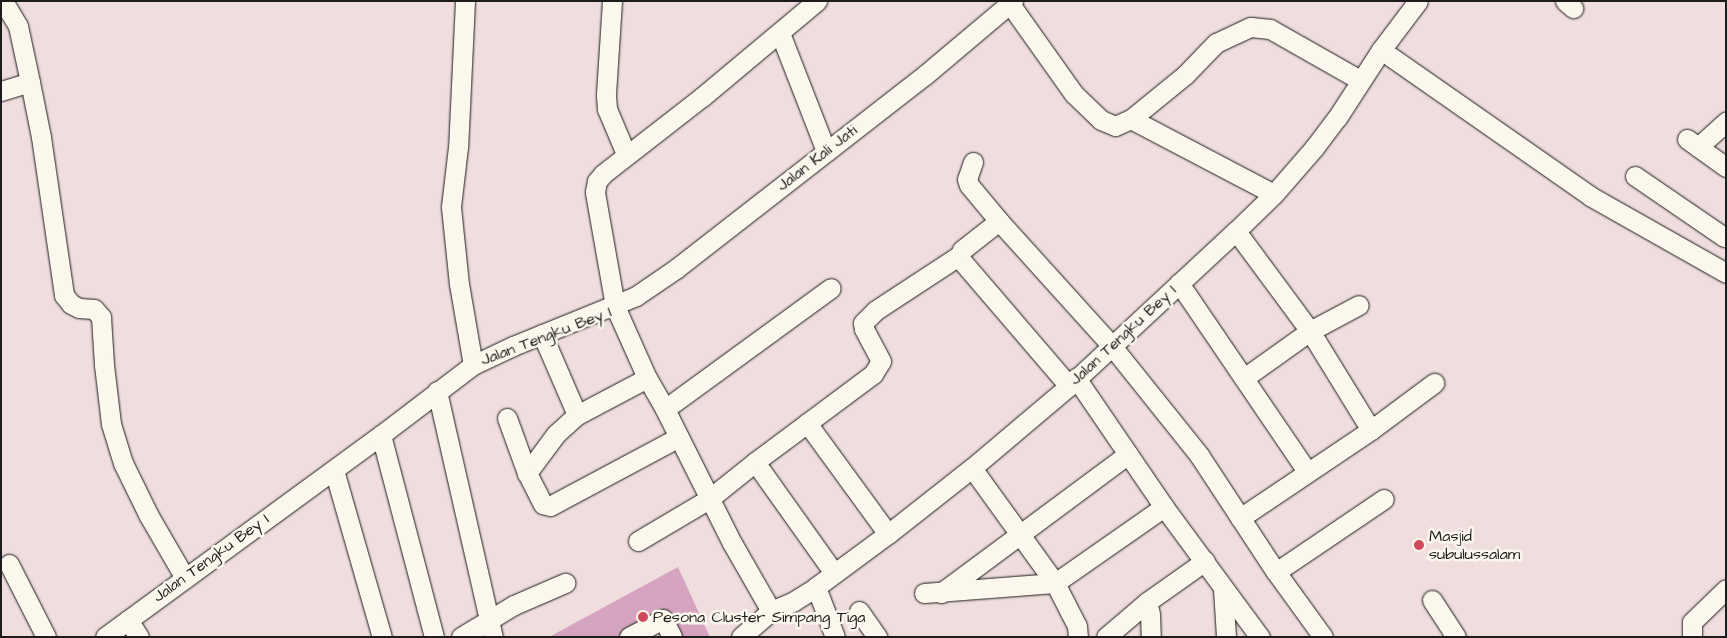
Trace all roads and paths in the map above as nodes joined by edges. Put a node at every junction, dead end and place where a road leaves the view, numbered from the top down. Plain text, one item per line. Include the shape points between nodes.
1 (465, 1) edge
2 (612, 1) edge
3 (817, 1) edge
4 (1418, 1) edge
5 (1011, 2) edge
6 (6, 6) dead end
7 (780, 33) junction
8 (1381, 50) junction
9 (1360, 80) junction
10 (30, 82) junction
11 (1, 91) edge
12 (1131, 119) junction
13 (1726, 122) edge
14 (826, 150) junction
15 (626, 154) junction
16 (973, 162) dead end
17 (1726, 167) edge
18 (1635, 176) dead end
19 (1274, 194) junction
20 (999, 222) junction
21 (1236, 231) junction
22 (1725, 236) edge
23 (960, 255) junction
24 (1702, 260) junction
25 (1726, 273) edge
26 (1179, 283) junction
27 (831, 288) dead end
28 (1359, 305) dead end
29 (615, 306) junction
30 (1310, 331) junction
31 (542, 334) junction
32 (1111, 345) junction
33 (473, 365) junction
34 (647, 378) junction
35 (1244, 378) junction
36 (1072, 382) junction
37 (1434, 383) dead end
38 (437, 392) junction
39 (665, 409) junction
40 (577, 415) junction
41 (507, 418) dead end
42 (807, 423) junction
43 (1371, 430) junction
44 (381, 435) junction
45 (679, 437) junction
46 (1128, 454) junction
47 (755, 462) junction
48 (972, 468) junction
49 (334, 470) junction
50 (1307, 471) junction
51 (527, 473) junction
52 (709, 499) junction
53 (1384, 500) dead end
54 (1164, 507) junction
55 (1240, 518) junction
56 (888, 534) junction
57 (1018, 534) junction
58 (638, 541) dead end
59 (1205, 561) junction
60 (9, 564) dead end
61 (1276, 572) junction
62 (834, 573) junction
63 (185, 578) junction
64 (565, 583) dead end
65 (1055, 583) junction
66 (816, 587) junction
67 (1223, 589) junction
68 (1726, 589) edge
69 (1432, 600) dead end
70 (1147, 602) junction
71 (771, 611) junction
72 (859, 611) dead end
73 (128, 620) junction
74 (491, 628) edge
75 (46, 637) edge
76 (105, 637) edge
77 (139, 637) edge
78 (382, 637) edge
79 (434, 637) edge
80 (461, 637) edge
81 (629, 637) edge
82 (672, 637) edge
83 (741, 637) edge
84 (835, 637) edge
85 (877, 637) edge
86 (1078, 637) edge
87 (1106, 637) edge
88 (1150, 637) edge
89 (1226, 637) edge
90 (1260, 637) edge
91 (1323, 637) edge
92 (1456, 637) edge
93 (1692, 637) edge

1 - 33 street via 458,147 451,207 459,284
2 - 15 street via 606,95 608,109
3 - 7 street
4 - 8 street, Jalan Tengku Bey I
5 - 12 street via 1052,65 1089,109 1109,125 1122,125
5 - 14 street, Jalan Kali Jati via 925,75
6 - 10 street via 18,26
7 - 14 street
7 - 15 street
8 - 9 street, Jalan Tengku Bey I
8 - 24 street via 1590,196
9 - 12 street via 1270,29 1251,27 1216,43 1185,75
9 - 19 street, Jalan Tengku Bey I via 1337,118
10 - 11 street
10 - 63 street via 64,295 71,304 94,309 101,317 111,424 123,463
12 - 19 street
13 - 17 street via 1692,143
14 - 29 street, Jalan Kali Jati via 677,268
15 - 29 street via 603,174 594,192
16 - 20 street via 967,179 969,185
18 - 22 street
19 - 21 street, Jalan Tengku Bey I
20 - 23 street via 962,250
20 - 32 street
21 - 26 street, Jalan Tengku Bey I
21 - 30 street
22 - 24 street
23 - 36 street via 972,274
23 - 42 street via 876,310 863,323 880,355 879,367
24 - 25 street
26 - 32 street, Jalan Tengku Bey I
26 - 35 street
27 - 39 street
28 - 30 street
29 - 31 street, Jalan Tengku Bey I
29 - 34 street, Jalan Tengku Bey I
30 - 35 street
30 - 43 street
31 - 33 street, Jalan Tengku Bey I
31 - 40 street
32 - 36 street, Jalan Tengku Bey I
32 - 55 street via 1198,455
33 - 38 street, Jalan Tengku Bey I
34 - 39 street, Jalan Tengku Bey I
34 - 40 street
35 - 50 street
36 - 46 street
36 - 48 street, Jalan Tengku Bey I
37 - 43 street
38 - 44 street, Jalan Tengku Bey I
38 - 74 street
39 - 45 street, Jalan Tengku Bey I
40 - 51 street via 556,434
41 - 51 street
42 - 47 street
42 - 56 street
43 - 50 street
44 - 49 street, Jalan Tengku Bey I
44 - 79 street
45 - 51 street via 550,506 543,504
45 - 52 street, Jalan Tengku Bey I
46 - 54 street
46 - 57 street
47 - 52 street
47 - 62 street
48 - 56 street, Jalan Tengku Bey I
48 - 57 street
49 - 63 street, Jalan Tengku Bey I
49 - 78 street
50 - 55 street
52 - 58 street
52 - 71 street, Jalan Tengku Bey I
53 - 61 street
54 - 59 street
54 - 65 street
55 - 61 street
56 - 62 street, Jalan Tengku Bey I
57 - 65 street
57 - 65 street via 932,593
59 - 67 street
59 - 70 street
60 - 75 street
61 - 91 street
62 - 66 street, Jalan Tengku Bey I
63 - 73 street, Jalan Tengku Bey I
64 - 74 street via 514,605
65 - 86 street via 1077,626
66 - 71 street, Jalan Tengku Bey I
66 - 84 street
67 - 89 street
67 - 90 street
68 - 93 street via 1692,622
69 - 92 street
70 - 87 street
70 - 88 street
71 - 83 street, Jalan Tengku Bey I
72 - 85 street
73 - 76 street, Jalan Tengku Bey I
73 - 77 street
74 - 80 street
81 - 82 street via 663,619

